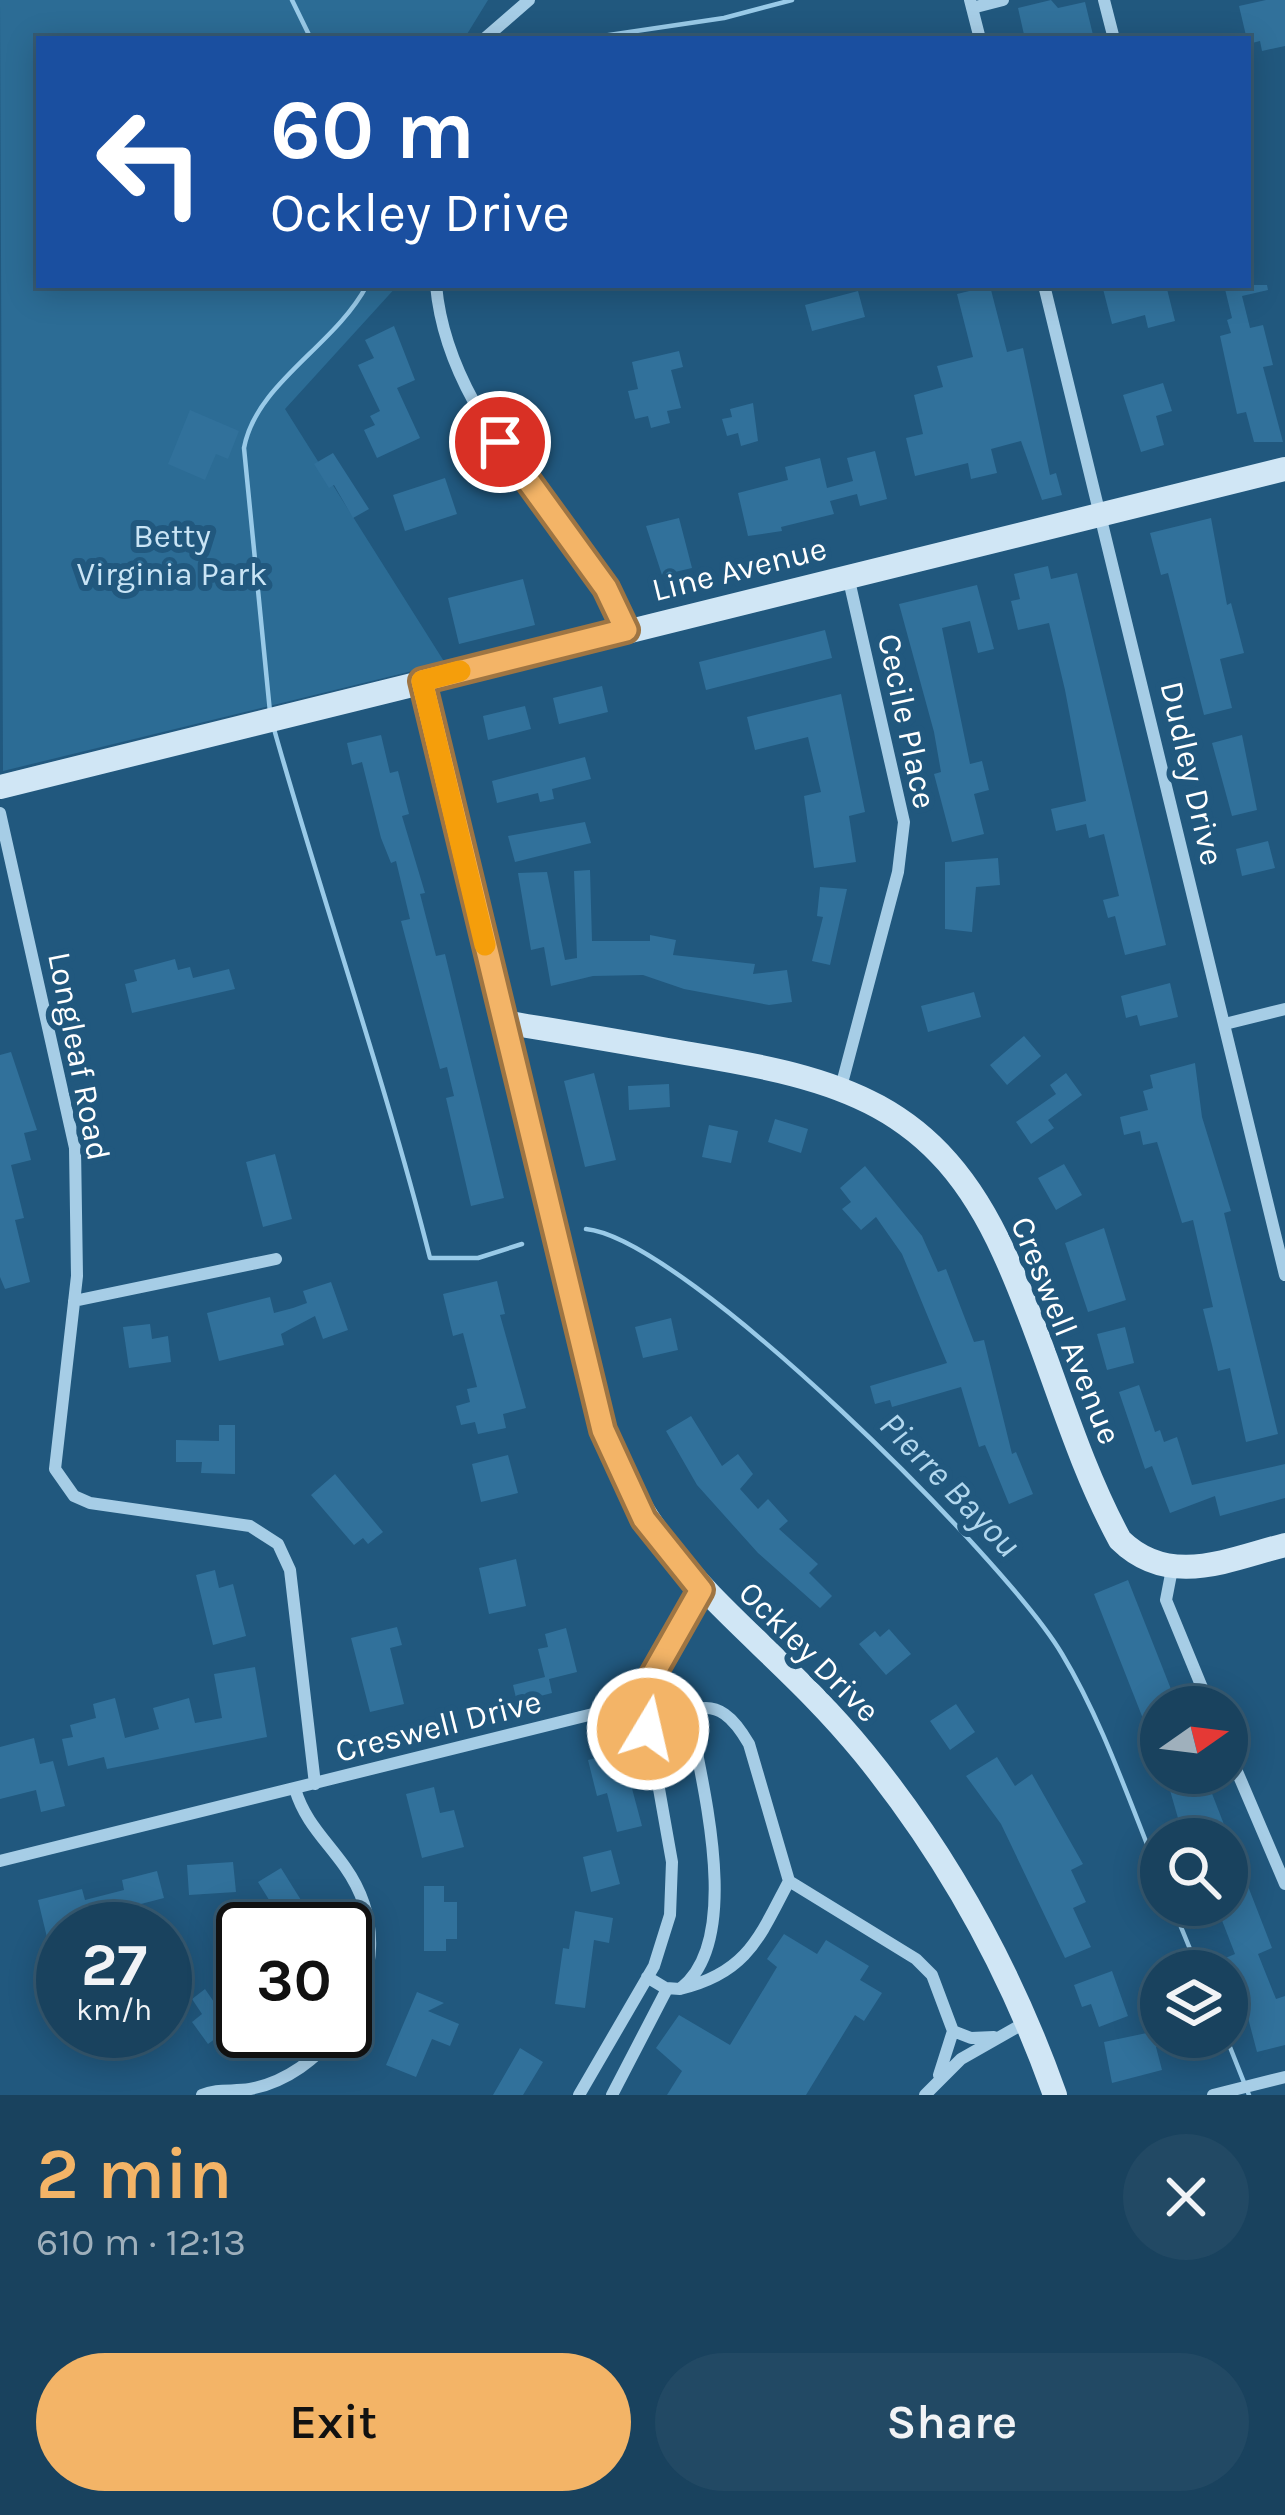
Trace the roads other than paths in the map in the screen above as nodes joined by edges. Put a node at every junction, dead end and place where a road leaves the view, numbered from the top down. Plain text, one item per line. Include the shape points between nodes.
1 (529, 0) edge
2 (1003, 0) edge
3 (1104, 0) edge
4 (971, 4) edge
5 (487, 36) edge
6 (979, 36) edge
7 (1113, 36) edge
8 (436, 288) edge
9 (1045, 288) edge
10 (1285, 469) edge
11 (1104, 512) junction
12 (848, 576) junction
13 (626, 630) junction
14 (422, 681) junction
15 (0, 788) edge
16 (0, 813) edge
17 (1285, 1009) edge
18 (502, 1022) junction
19 (1225, 1024) junction
20 (841, 1087) junction
21 (276, 1259) dead end
22 (1285, 1275) edge
23 (74, 1301) junction
24 (1285, 1545) edge
25 (1172, 1569) junction
26 (701, 1590) junction
27 (1201, 1686) edge
28 (642, 1694) junction
29 (314, 1784) junction
30 (295, 1789) junction
31 (1247, 1794) edge
32 (0, 1862) edge
33 (789, 1881) junction
34 (1285, 1884) edge
35 (362, 1902) edge
36 (647, 1977) junction
37 (673, 1989) junction
38 (1028, 2021) junction
39 (953, 2031) junction
40 (994, 2037) junction
41 (312, 2058) edge
42 (1285, 2077) edge
43 (936, 2081) junction
44 (202, 2095) edge
45 (579, 2095) edge
46 (612, 2095) edge
47 (925, 2095) edge
48 (1055, 2095) edge
49 (1213, 2095) edge

1 - 5 street
2 - 4 street
3 - 7 street
4 - 6 street
8 - 13 street via 460,382 606,588
9 - 11 street, Dudley Drive
10 - 11 street, Line Avenue
11 - 12 street, Line Avenue
11 - 19 street, Dudley Drive
12 - 13 street, Line Avenue
12 - 20 street, Cecile Place via 904,822
13 - 14 street, Line Avenue
14 - 15 street, Line Avenue
14 - 18 street, Ockley Drive
16 - 23 street, Longleaf Road via 75,1148
17 - 19 street
18 - 20 street, Creswell Avenue via 787,1070
18 - 26 street, Ockley Drive via 603,1430 644,1519
19 - 22 street, Dudley Drive
20 - 25 street, Creswell Avenue via 903,1121 970,1193 1004,1253 1110,1522 1136,1555
21 - 23 street
23 - 29 street, Longleaf Road via 53,1460 62,1484 90,1503 250,1526 278,1544 290,1570
24 - 25 street
25 - 27 street via 1166,1600
26 - 28 street
26 - 38 street, Ockley Drive via 813,1695 913,1817
28 - 29 street, Creswell Drive via 613,1709
28 - 36 street via 673,1880 661,1950
29 - 30 street
30 - 32 street
30 - 35 street via 308,1823
31 - 34 street
33 - 37 street via 743,1960 726,1975
33 - 37 street via 760,1771 738,1724 716,1708 689,1712 717,1897 701,1966
33 - 39 street via 916,1960 932,1975
36 - 37 street
36 - 45 street
37 - 46 street
38 - 40 street
38 - 48 street, Ockley Drive
39 - 40 street
39 - 43 street
40 - 43 street
41 - 44 street via 257,2088
42 - 49 street
43 - 47 street

